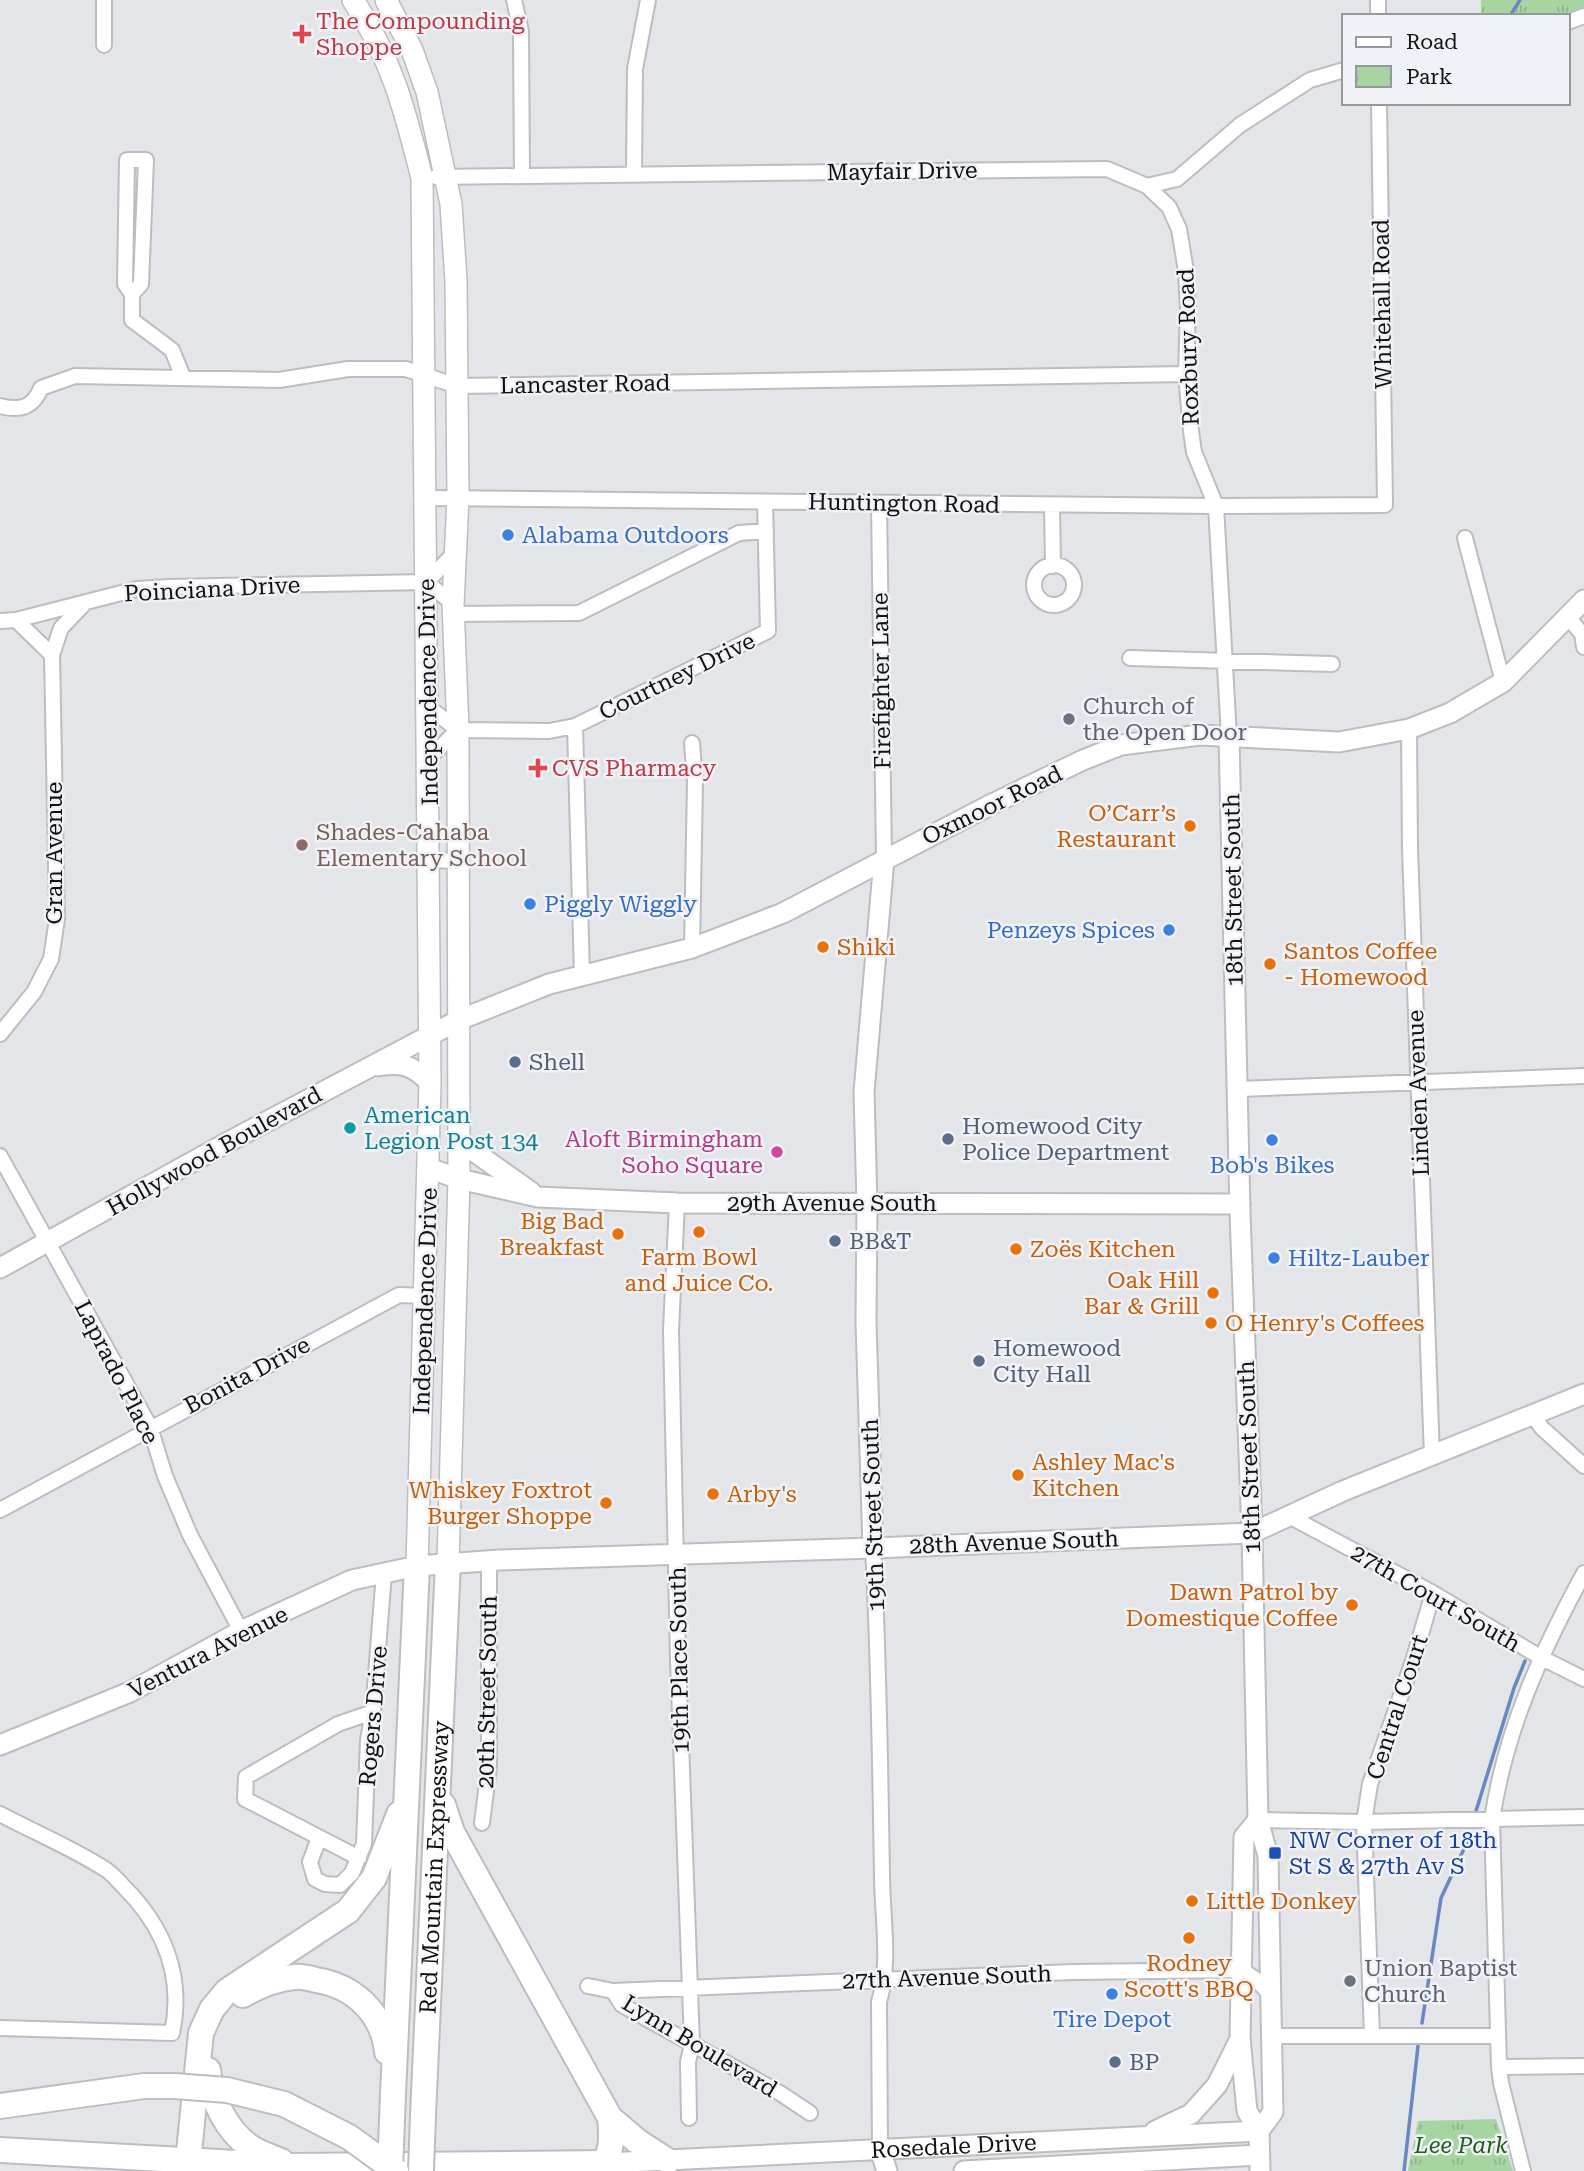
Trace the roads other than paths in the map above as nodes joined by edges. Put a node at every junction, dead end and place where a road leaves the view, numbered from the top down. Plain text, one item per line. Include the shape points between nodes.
1 (104, 0) edge
2 (353, 0) edge
3 (386, 0) edge
4 (514, 0) edge
5 (648, 0) edge
6 (104, 45) dead end
7 (1342, 71) edge
8 (1379, 105) edge
9 (634, 174) junction
10 (522, 176) junction
11 (446, 177) junction
12 (422, 178) junction
13 (1177, 179) junction
14 (1147, 186) junction
15 (1169, 207) junction
16 (126, 231) junction
17 (143, 231) junction
18 (132, 294) junction
19 (1186, 374) junction
20 (425, 375) junction
21 (183, 377) junction
22 (457, 386) junction
23 (0, 406) edge
24 (424, 498) junction
25 (458, 498) junction
26 (765, 502) junction
27 (879, 503) junction
28 (1052, 505) junction
29 (1385, 505) joint
30 (1216, 506) junction
31 (766, 531) junction
32 (1465, 538) dead end
33 (457, 550) junction
34 (1053, 566) dead end
35 (427, 582) junction
36 (87, 600) junction
37 (1584, 600) edge
38 (453, 609) junction
39 (1567, 617) junction
40 (16, 620) junction
41 (0, 621) edge
42 (1584, 647) edge
43 (52, 655) junction
44 (1130, 658) dead end
45 (1225, 662) junction
46 (1332, 664) dead end
47 (1503, 682) junction
48 (427, 706) junction
49 (575, 726) junction
50 (1409, 729) junction
51 (458, 730) junction
52 (1229, 737) junction
53 (692, 743) dead end
54 (428, 759) junction
55 (884, 859) junction
56 (430, 860) junction
57 (457, 861) junction
58 (692, 948) junction
59 (582, 975) junction
60 (459, 1020) junction
61 (0, 1034) edge
62 (430, 1035) junction
63 (366, 1068) junction
64 (1584, 1076) edge
65 (1418, 1081) junction
66 (430, 1083) junction
67 (1238, 1089) junction
68 (458, 1140) junction
69 (0, 1156) edge
70 (429, 1168) junction
71 (458, 1179) junction
72 (537, 1197) junction
73 (677, 1203) junction
74 (867, 1204) junction
75 (1240, 1204) junction
76 (48, 1242) junction
77 (0, 1268) edge
78 (425, 1296) junction
79 (1584, 1394) edge
80 (1532, 1414) junction
81 (150, 1427) junction
82 (1432, 1457) junction
83 (1584, 1466) edge
84 (0, 1510) edge
85 (1289, 1516) junction
86 (1252, 1533) junction
87 (873, 1548) junction
88 (676, 1553) junction
89 (489, 1560) junction
90 (448, 1562) junction
91 (417, 1566) junction
92 (384, 1573) junction
93 (1584, 1573) edge
94 (1433, 1593) junction
95 (241, 1631) junction
96 (1540, 1657) junction
97 (1584, 1679) edge
98 (373, 1712) junction
99 (0, 1745) edge
100 (437, 1787) junction
101 (405, 1797) junction
102 (0, 1814) edge
103 (1584, 1817) edge
104 (1258, 1820) junction
105 (1492, 1821) junction
106 (1364, 1822) junction
107 (482, 1824) dead end
108 (319, 1838) junction
109 (359, 1858) junction
110 (1242, 1970) junction
111 (886, 1979) junction
112 (589, 1986) dead end
113 (689, 1986) junction
114 (613, 1991) junction
115 (1272, 1997) junction
116 (0, 2028) edge
117 (1372, 2035) junction
118 (1272, 2036) junction
119 (1497, 2036) junction
120 (1240, 2038) junction
121 (692, 2044) junction
122 (1584, 2066) edge
123 (1499, 2067) junction
124 (0, 2106) edge
125 (393, 2110) junction
126 (810, 2113) dead end
127 (610, 2118) junction
128 (689, 2118) dead end
129 (1259, 2131) junction
130 (1144, 2136) junction
131 (0, 2150) edge
132 (880, 2150) junction
133 (668, 2161) junction
134 (1123, 2162) junction
135 (1260, 2163) edge
136 (191, 2166) edge
137 (291, 2166) junction
138 (602, 2167) edge
139 (390, 2171) edge
140 (396, 2171) edge
141 (421, 2171) edge
142 (876, 2171) edge
143 (887, 2171) edge
144 (964, 2171) edge
145 (1146, 2171) edge
146 (1523, 2171) edge

1 - 6 street
2 - 12 main road, Independence Drive via 398,87
3 - 11 main road, Independence Drive via 427,92
4 - 10 street via 521,31
5 - 9 street via 635,69
7 - 13 street via 1310,80 1240,125
8 - 29 street, Whitehall Road
9 - 10 street, Mayfair Drive
9 - 14 street, Mayfair Drive via 1107,169
10 - 11 street, Mayfair Drive
11 - 12 street, Mayfair Drive
11 - 22 main road, Independence Drive via 456,281
12 - 20 main road, Independence Drive
13 - 14 street
13 - 15 street
14 - 15 street, Roxbury Road
15 - 19 street, Roxbury Road via 1180,229 1186,271
16 - 17 street
16 - 17 street via 127,160 146,160
16 - 18 street via 125,284
17 - 18 street via 141,284
18 - 21 street via 132,320 172,350
19 - 22 street, Lancaster Road
19 - 30 street, Roxbury Road via 1194,452
20 - 21 street, Lancaster Road via 406,369 348,369 279,380
20 - 22 street, Lancaster Road
20 - 24 main road, Independence Drive
21 - 23 street, Lancaster Road via 75,376 41,388 36,400 25,407
22 - 25 main road, Independence Drive
24 - 25 street, Huntington Road
24 - 35 main road, Independence Drive
25 - 26 street, Huntington Road
25 - 33 main road, Independence Drive
26 - 27 street, Huntington Road
26 - 31 street, Courtney Drive
27 - 28 street, Huntington Road
27 - 55 street, Firefighter Lane
28 - 30 street, Huntington Road
28 - 34 street
29 - 30 street, Huntington Road
30 - 45 street, Roxbury Road
31 - 38 street via 739,533 579,613
31 - 49 street, Courtney Drive via 768,631
32 - 47 street
33 - 35 street
33 - 38 main road, Independence Drive
35 - 36 street, Poinciana Drive via 169,587
35 - 38 street
35 - 48 main road, Independence Drive
36 - 40 street, Poinciana Drive
36 - 43 street, Gran Avenue via 61,628
37 - 39 main road, Oxmoor Road
38 - 51 main road, Independence Drive
39 - 42 street via 1582,634
39 - 47 main road, Oxmoor Road
40 - 41 street, Poinciana Drive
40 - 43 street
43 - 61 street, Gran Avenue via 57,919 51,958 34,992
44 - 45 street
45 - 46 street
45 - 52 street, Roxbury Road
47 - 50 main road, Oxmoor Road via 1450,713
48 - 51 street
48 - 54 main road, Independence Drive
49 - 51 street, Courtney Drive via 549,731
49 - 59 street
50 - 52 main road, Oxmoor Road via 1339,742
50 - 65 street, Linden Avenue
51 - 54 street
51 - 57 main road, Independence Drive
52 - 55 main road, Oxmoor Road via 1200,735 1121,745
52 - 67 main road, 18th Street South
53 - 58 street
54 - 56 main road, Independence Drive
55 - 58 main road, Oxmoor Road via 783,913
55 - 74 main road, 19th Street South via 864,1093
56 - 57 street
56 - 62 main road, Independence Drive
57 - 60 main road, Independence Drive
58 - 59 main road, Oxmoor Road
59 - 60 main road, Oxmoor Road
60 - 62 main road, Oxmoor Road
60 - 68 main road, Independence Drive
62 - 63 main road, Hollywood Boulevard
62 - 66 main road, Independence Drive
63 - 66 main road via 398,1063
63 - 76 main road, Hollywood Boulevard
64 - 65 street
65 - 67 street
65 - 82 street, Linden Avenue
66 - 70 main road, Independence Drive
67 - 75 main road, 18th Street South
68 - 71 main road, Independence Drive
68 - 72 main road
69 - 76 street, Laprado Place
70 - 71 main road, 29th Avenue South
70 - 78 main road, Independence Drive
71 - 72 main road, 29th Avenue South
71 - 90 main road, Independence Drive
72 - 73 main road, 29th Avenue South
73 - 74 main road, 29th Avenue South
73 - 88 street, 19th Place South via 671,1330
74 - 75 main road, 29th Avenue South
74 - 87 main road, 19th Street South
75 - 86 main road, 18th Street South
76 - 77 main road, Hollywood Boulevard
76 - 81 street, Laprado Place
78 - 81 street, Bonita Drive via 399,1294
78 - 91 main road, Independence Drive
79 - 80 main road, 28th Avenue South
80 - 82 main road, 28th Avenue South
80 - 83 street
81 - 84 street, Bonita Drive
81 - 95 street, Laprado Place via 190,1535
82 - 85 main road, 28th Avenue South
85 - 86 main road, 28th Avenue South
85 - 94 street, 27th Court South
86 - 87 main road, 28th Avenue South
86 - 104 main road, 18th Street South
87 - 88 main road, 28th Avenue South
87 - 111 street, 19th Street South
88 - 89 main road, 28th Avenue South
88 - 113 street, 19th Place South
89 - 90 main road, 28th Avenue South
89 - 107 street, 20th Street South via 489,1767
90 - 91 main road, 28th Avenue South
90 - 100 highway, Red Mountain Expressway
91 - 92 main road, Ventura Avenue
91 - 101 highway, Red Mountain Expressway
92 - 95 main road, Ventura Avenue via 352,1580
92 - 98 street, Rogers Drive
93 - 96 street
94 - 96 street, 27th Court South
94 - 106 street, Central Court via 1370,1784
95 - 99 main road, Ventura Avenue via 130,1692
96 - 97 street, 27th Court South
96 - 105 street via 1497,1783
98 - 108 street via 338,1724 246,1777 245,1799
98 - 109 street, Rogers Drive via 364,1843
100 - 127 highway via 452,1832
100 - 141 highway, Red Mountain Expressway, bridge
101 - 125 highway, Red Mountain Expressway
101 - 136 highway via 376,1874 348,1911 227,1992 212,2008 201,2033
102 - 116 street via 107,1870 152,1920 174,1978 176,2015 172,2033
103 - 105 street
104 - 106 street
104 - 110 main road via 1244,1837
104 - 115 main road, 18th Street South via 1268,1856
105 - 106 street
105 - 119 street
106 - 117 street, Central Court
108 - 109 street
108 - 109 street via 310,1863 315,1879 340,1885
110 - 111 street, 27th Avenue South
110 - 115 street
110 - 120 main road
111 - 113 street, 27th Avenue South
111 - 132 street, 19th Street South via 879,2002
112 - 114 street, Lynn Boulevard
113 - 114 street, 27th Avenue South
113 - 121 street, 19th Place South
114 - 121 street, Lynn Boulevard via 622,2004
115 - 118 main road, 18th Street South
117 - 118 street
117 - 119 street
118 - 129 main road, 18th Street South via 1273,2112
119 - 123 street
120 - 129 main road via 1247,2111
120 - 130 main road via 1217,2085 1191,2114
121 - 126 street, Lynn Boulevard
121 - 128 street, 19th Place South
122 - 123 street
123 - 146 street
124 - 140 highway, bridge via 144,2086 227,2090 284,2104 349,2137
125 - 137 highway via 386,2038 363,2001 334,1983 296,1976 257,1986 225,2012 214,2035 209,2081 225,2121 250,2147
125 - 139 highway, Red Mountain Expressway, bridge
127 - 133 highway
127 - 138 highway via 613,2141
129 - 130 main road, Rosedale Drive
129 - 135 main road, 18th Street South
130 - 132 main road, Rosedale Drive
131 - 136 highway, Rosedale Drive
132 - 133 main road, Rosedale Drive
132 - 142 main road
132 - 143 main road, 19th Street South
133 - 138 main road, Rosedale Drive
134 - 135 main road, Rosedale Drive
134 - 144 main road, Rosedale Drive
134 - 145 main road
136 - 137 highway, Rosedale Drive
137 - 138 highway, Rosedale Drive

